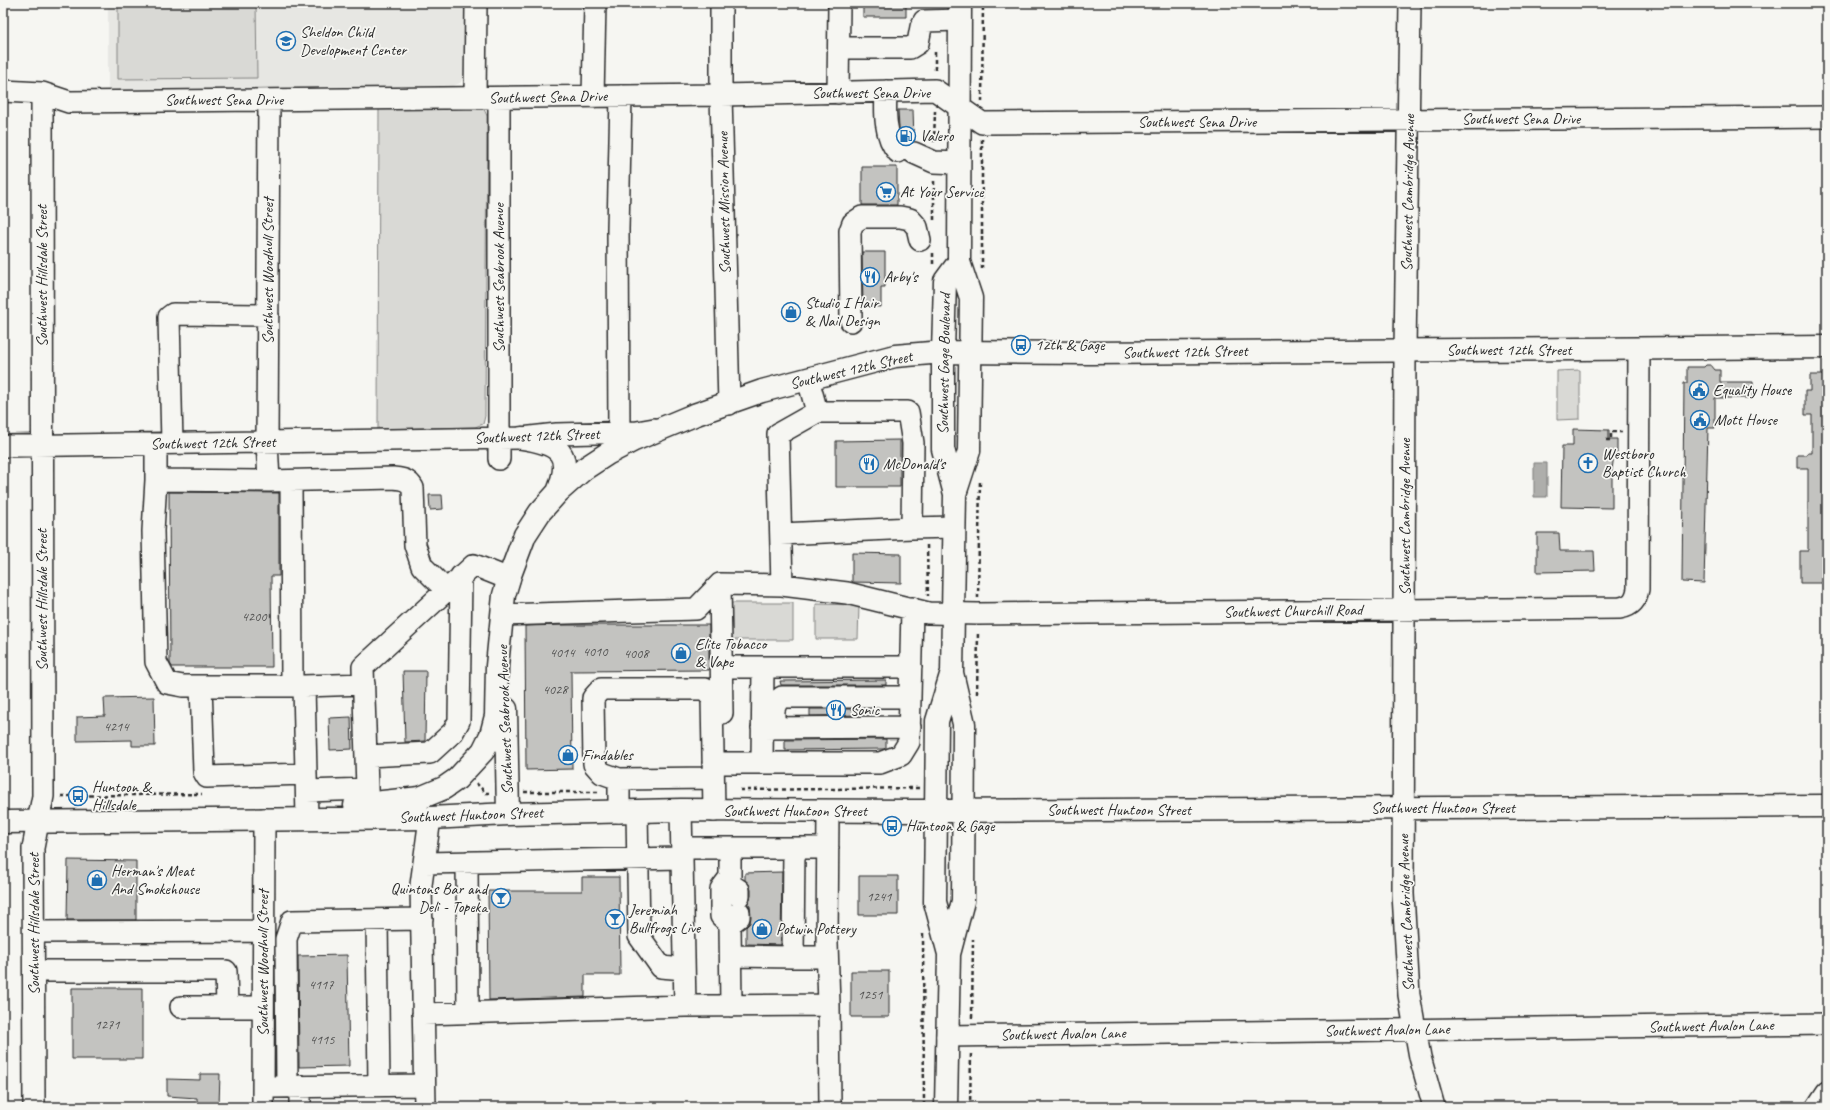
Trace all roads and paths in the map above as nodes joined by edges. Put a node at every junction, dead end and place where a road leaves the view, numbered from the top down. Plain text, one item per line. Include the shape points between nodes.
1 (476, 3) edge
2 (595, 3) edge
3 (721, 3) edge
4 (839, 3) edge
5 (983, 3) edge
6 (1410, 3) edge
7 (923, 12) edge
8 (960, 12) edge
9 (839, 48) junction
10 (3, 91) edge
11 (838, 92) junction
12 (886, 92) junction
13 (42, 93) junction
14 (722, 95) junction
15 (621, 96) junction
16 (592, 97) junction
17 (475, 98) junction
18 (499, 98) junction
19 (269, 100) junction
20 (959, 106) junction
21 (1827, 117) edge
22 (1410, 120) junction
23 (982, 123) junction
24 (959, 163) junction
25 (920, 240) dead end
26 (959, 262) junction
27 (982, 272) dead end
28 (268, 314) junction
29 (852, 321) dead end
30 (1827, 347) edge
31 (1639, 349) junction
32 (1405, 350) junction
33 (943, 352) junction
34 (971, 352) junction
35 (808, 379) junction
36 (729, 404) junction
37 (817, 412) junction
38 (664, 427) junction
39 (619, 432) junction
40 (522, 438) junction
41 (267, 442) junction
42 (164, 443) junction
43 (42, 445) junction
44 (3, 446) edge
45 (499, 449) junction
46 (980, 474) dead end
47 (156, 480) junction
48 (269, 481) junction
49 (291, 481) junction
50 (558, 492) junction
51 (955, 494) junction
52 (912, 528) junction
53 (954, 528) junction
54 (781, 534) junction
55 (461, 576) junction
56 (509, 579) junction
57 (720, 584) junction
58 (782, 585) junction
59 (446, 590) junction
60 (912, 608) junction
61 (1406, 610) junction
62 (952, 614) junction
63 (978, 614) junction
64 (502, 621) junction
65 (721, 667) junction
66 (762, 667) junction
67 (911, 667) junction
68 (952, 673) junction
69 (364, 684) junction
70 (201, 686) junction
71 (298, 686) junction
72 (910, 697) junction
73 (977, 700) dead end
74 (910, 727) junction
75 (769, 728) junction
76 (366, 756) junction
77 (762, 763) junction
78 (716, 768) junction
79 (619, 779) junction
80 (306, 783) junction
81 (915, 788) dead end
82 (207, 794) dead end
83 (42, 796) junction
84 (367, 804) junction
85 (1827, 806) edge
86 (1402, 808) junction
87 (681, 810) junction
88 (963, 810) junction
89 (628, 811) junction
90 (714, 811) junction
91 (828, 811) junction
92 (914, 811) junction
93 (936, 811) junction
94 (508, 814) junction
95 (430, 818) junction
96 (264, 819) junction
97 (307, 819) junction
98 (38, 821) junction
99 (3, 822) edge
100 (730, 848) junction
101 (794, 848) junction
102 (828, 848) junction
103 (682, 853) junction
104 (638, 859) junction
105 (467, 862) junction
106 (425, 863) junction
107 (422, 919) junction
108 (377, 920) junction
109 (34, 932) junction
110 (923, 932) dead end
111 (973, 933) dead end
112 (263, 935) junction
113 (286, 939) junction
114 (949, 954) junction
115 (731, 956) junction
116 (794, 957) junction
117 (827, 957) junction
118 (684, 969) junction
119 (34, 970) junction
120 (829, 1005) junction
121 (685, 1006) junction
122 (731, 1006) junction
123 (181, 1007) dead end
124 (228, 1007) junction
125 (263, 1007) junction
126 (468, 1013) junction
127 (423, 1014) junction
128 (1827, 1024) edge
129 (1414, 1030) junction
130 (947, 1036) junction
131 (971, 1036) junction
132 (379, 1085) junction
133 (424, 1085) junction
134 (294, 1086) junction
135 (263, 1087) junction
136 (1827, 1092) edge
137 (34, 1107) edge
138 (263, 1107) edge
139 (300, 1107) edge
140 (425, 1107) edge
141 (830, 1107) edge
142 (924, 1107) edge
143 (946, 1107) edge
144 (970, 1107) edge
145 (1434, 1107) edge
146 (1817, 1107) edge

1 - 17 street
2 - 16 street
3 - 14 street, Southwest Mission Avenue
4 - 9 street
5 - 23 path
6 - 22 street, Southwest Cambridge Avenue
7 - 8 street
7 - 9 street via 918,43 913,48
8 - 20 main road, Southwest Gage Boulevard
9 - 11 street
10 - 13 street, Southwest Sena Drive
11 - 12 street, Southwest Sena Drive
11 - 14 street, Southwest Sena Drive
12 - 20 street, Southwest Sena Drive via 935,90
12 - 24 street via 885,113 890,139 906,153 934,162
13 - 19 street, Southwest Sena Drive via 69,102
13 - 43 street, Southwest Hillsdale Street
14 - 15 street, Southwest Sena Drive
14 - 36 street, Southwest Mission Avenue
15 - 16 street, Southwest Sena Drive
15 - 39 street via 618,229
16 - 18 street, Southwest Sena Drive
17 - 18 street, Southwest Sena Drive
17 - 19 street, Southwest Sena Drive
18 - 45 street, Southwest Seabrook Avenue
19 - 28 street, Southwest Woodhull Street
20 - 23 street, Southwest Sena Drive
20 - 24 main road, Southwest Gage Boulevard
21 - 22 street, Southwest Sena Drive
22 - 23 street, Southwest Sena Drive
22 - 32 street, Southwest Cambridge Avenue
23 - 27 path
24 - 26 main road, Southwest Gage Boulevard
25 - 29 street via 910,219 862,217 853,223 850,231
26 - 33 main road, Southwest Gage Boulevard via 945,281
26 - 34 main road, Southwest Gage Boulevard via 971,298
28 - 41 street, Southwest Woodhull Street
28 - 42 street via 173,314 169,317
30 - 31 main road, Southwest 12th Street
31 - 32 main road, Southwest 12th Street
31 - 61 street, Southwest Churchill Road via 1638,589 1633,604 1620,608
32 - 34 main road, Southwest 12th Street
32 - 61 street, Southwest Cambridge Avenue
33 - 34 main road, Southwest 12th Street
33 - 35 main road, Southwest 12th Street via 895,356
33 - 51 main road, Southwest Gage Boulevard via 943,449
34 - 51 main road, Southwest Gage Boulevard via 969,451
35 - 36 main road, Southwest 12th Street via 762,391
35 - 37 street
36 - 38 main road, Southwest 12th Street
37 - 52 street via 908,412 913,442
37 - 54 street via 778,434
38 - 39 street, Southwest 12th Street
38 - 50 main road, Southwest Seabrook Avenue via 607,454 584,469
39 - 40 street, Southwest 12th Street
40 - 45 street, Southwest 12th Street
40 - 50 main road via 541,441 554,447 561,454 565,471
41 - 42 street, Southwest 12th Street
41 - 45 street, Southwest 12th Street
41 - 48 street, Southwest Woodhull Street
42 - 43 street, Southwest 12th Street
42 - 47 street
43 - 44 street, Southwest 12th Street
43 - 83 street, Southwest Hillsdale Street
46 - 63 path
47 - 48 street
47 - 70 street via 153,531 156,662 167,683
48 - 49 street
49 - 59 street via 393,478 410,482 413,488 415,545 422,566
49 - 71 street
50 - 56 main road, Southwest Seabrook Avenue via 540,512 525,535
51 - 53 main road, Southwest Gage Boulevard
52 - 53 street
52 - 54 street
53 - 62 main road, Southwest Gage Boulevard
54 - 58 street
55 - 56 street via 474,565
55 - 59 street
55 - 76 street via 459,721 454,732 430,753
56 - 64 main road, Southwest Seabrook Avenue via 504,595
57 - 58 street, Southwest Churchill Road
57 - 64 street via 696,609
57 - 65 street
58 - 60 street, Southwest Churchill Road via 847,593
59 - 69 street via 363,667
60 - 62 street, Southwest Churchill Road via 928,613
60 - 67 street
61 - 63 street, Southwest Churchill Road
61 - 86 street, Southwest Cambridge Avenue
62 - 63 street, Southwest Churchill Road
62 - 68 main road, Southwest Gage Boulevard
63 - 73 path
64 - 84 main road, Southwest Seabrook Avenue via 497,666 496,716 483,751 461,776 444,788 420,798
64 - 94 main road, Southwest Seabrook Avenue
65 - 66 street
65 - 78 street
66 - 67 street
66 - 75 street
67 - 72 street
68 - 88 main road, Southwest Gage Boulevard via 964,724
68 - 93 main road, Southwest Gage Boulevard via 937,721
69 - 71 street
69 - 76 street
70 - 71 street
70 - 80 street via 204,772 207,777
71 - 80 street
72 - 74 street
72 - 75 street via 782,697 776,701
74 - 75 street
74 - 77 street via 909,742 901,755 880,763
75 - 77 street
76 - 84 street
77 - 78 street
78 - 79 street
78 - 79 street via 712,697 705,689 601,689 593,698 594,764 602,773
78 - 90 street
79 - 89 street
80 - 84 street
80 - 97 street
81 - 92 path
82 - 83 path
83 - 98 street, Southwest Hillsdale Street
84 - 95 main road, Southwest Huntoon Street
84 - 97 main road, Southwest Seabrook Avenue via 324,808
85 - 86 main road, Southwest Huntoon Street
86 - 88 main road, Southwest Huntoon Street
86 - 129 street, Southwest Cambridge Avenue via 1403,894 1409,995
87 - 89 main road, Southwest Huntoon Street
87 - 90 main road, Southwest Huntoon Street
87 - 103 street
88 - 93 main road, Southwest Huntoon Street
88 - 114 main road, Southwest Gage Boulevard via 963,901
89 - 94 main road, Southwest Huntoon Street
89 - 104 street
90 - 91 main road, Southwest Huntoon Street
91 - 92 main road, Southwest Huntoon Street
91 - 102 street
92 - 93 main road, Southwest Huntoon Street
93 - 114 main road, Southwest Gage Boulevard via 935,902
94 - 95 main road, Southwest Huntoon Street
95 - 106 street
96 - 97 main road
96 - 98 main road
96 - 112 street, Southwest Woodhull Street
98 - 99 main road
98 - 109 street, Southwest Hillsdale Street via 33,848
100 - 101 street
100 - 103 street
100 - 115 street via 733,900
101 - 102 street
101 - 116 street
102 - 117 street
103 - 104 street
103 - 118 street
104 - 105 street
104 - 118 street via 640,936 661,967
105 - 106 street
105 - 126 street
106 - 107 street via 421,885
107 - 108 street
107 - 127 street
108 - 113 street via 292,921
108 - 132 street
109 - 112 street
109 - 119 street, Southwest Hillsdale Street
110 - 142 path
111 - 131 path
112 - 113 street
112 - 125 street, Southwest Woodhull Street
113 - 134 street
114 - 130 main road, Southwest Gage Boulevard
115 - 116 street
115 - 122 street
116 - 117 street
117 - 120 street
118 - 121 street
119 - 124 street via 226,970
119 - 137 street, Southwest Hillsdale Street
120 - 122 street
120 - 141 street
121 - 122 street
121 - 126 street
123 - 124 street
124 - 125 street
125 - 135 street, Southwest Woodhull Street
126 - 127 street
127 - 133 street
128 - 129 street, Southwest Avalon Lane
129 - 131 street, Southwest Avalon Lane
129 - 145 street, Southwest Cambridge Avenue
130 - 131 street, Southwest Avalon Lane
130 - 143 main road, Southwest Gage Boulevard
131 - 144 path
132 - 133 street
132 - 134 street
133 - 140 street
134 - 135 street
134 - 139 street
135 - 138 street, Southwest Woodhull Street
136 - 146 street

